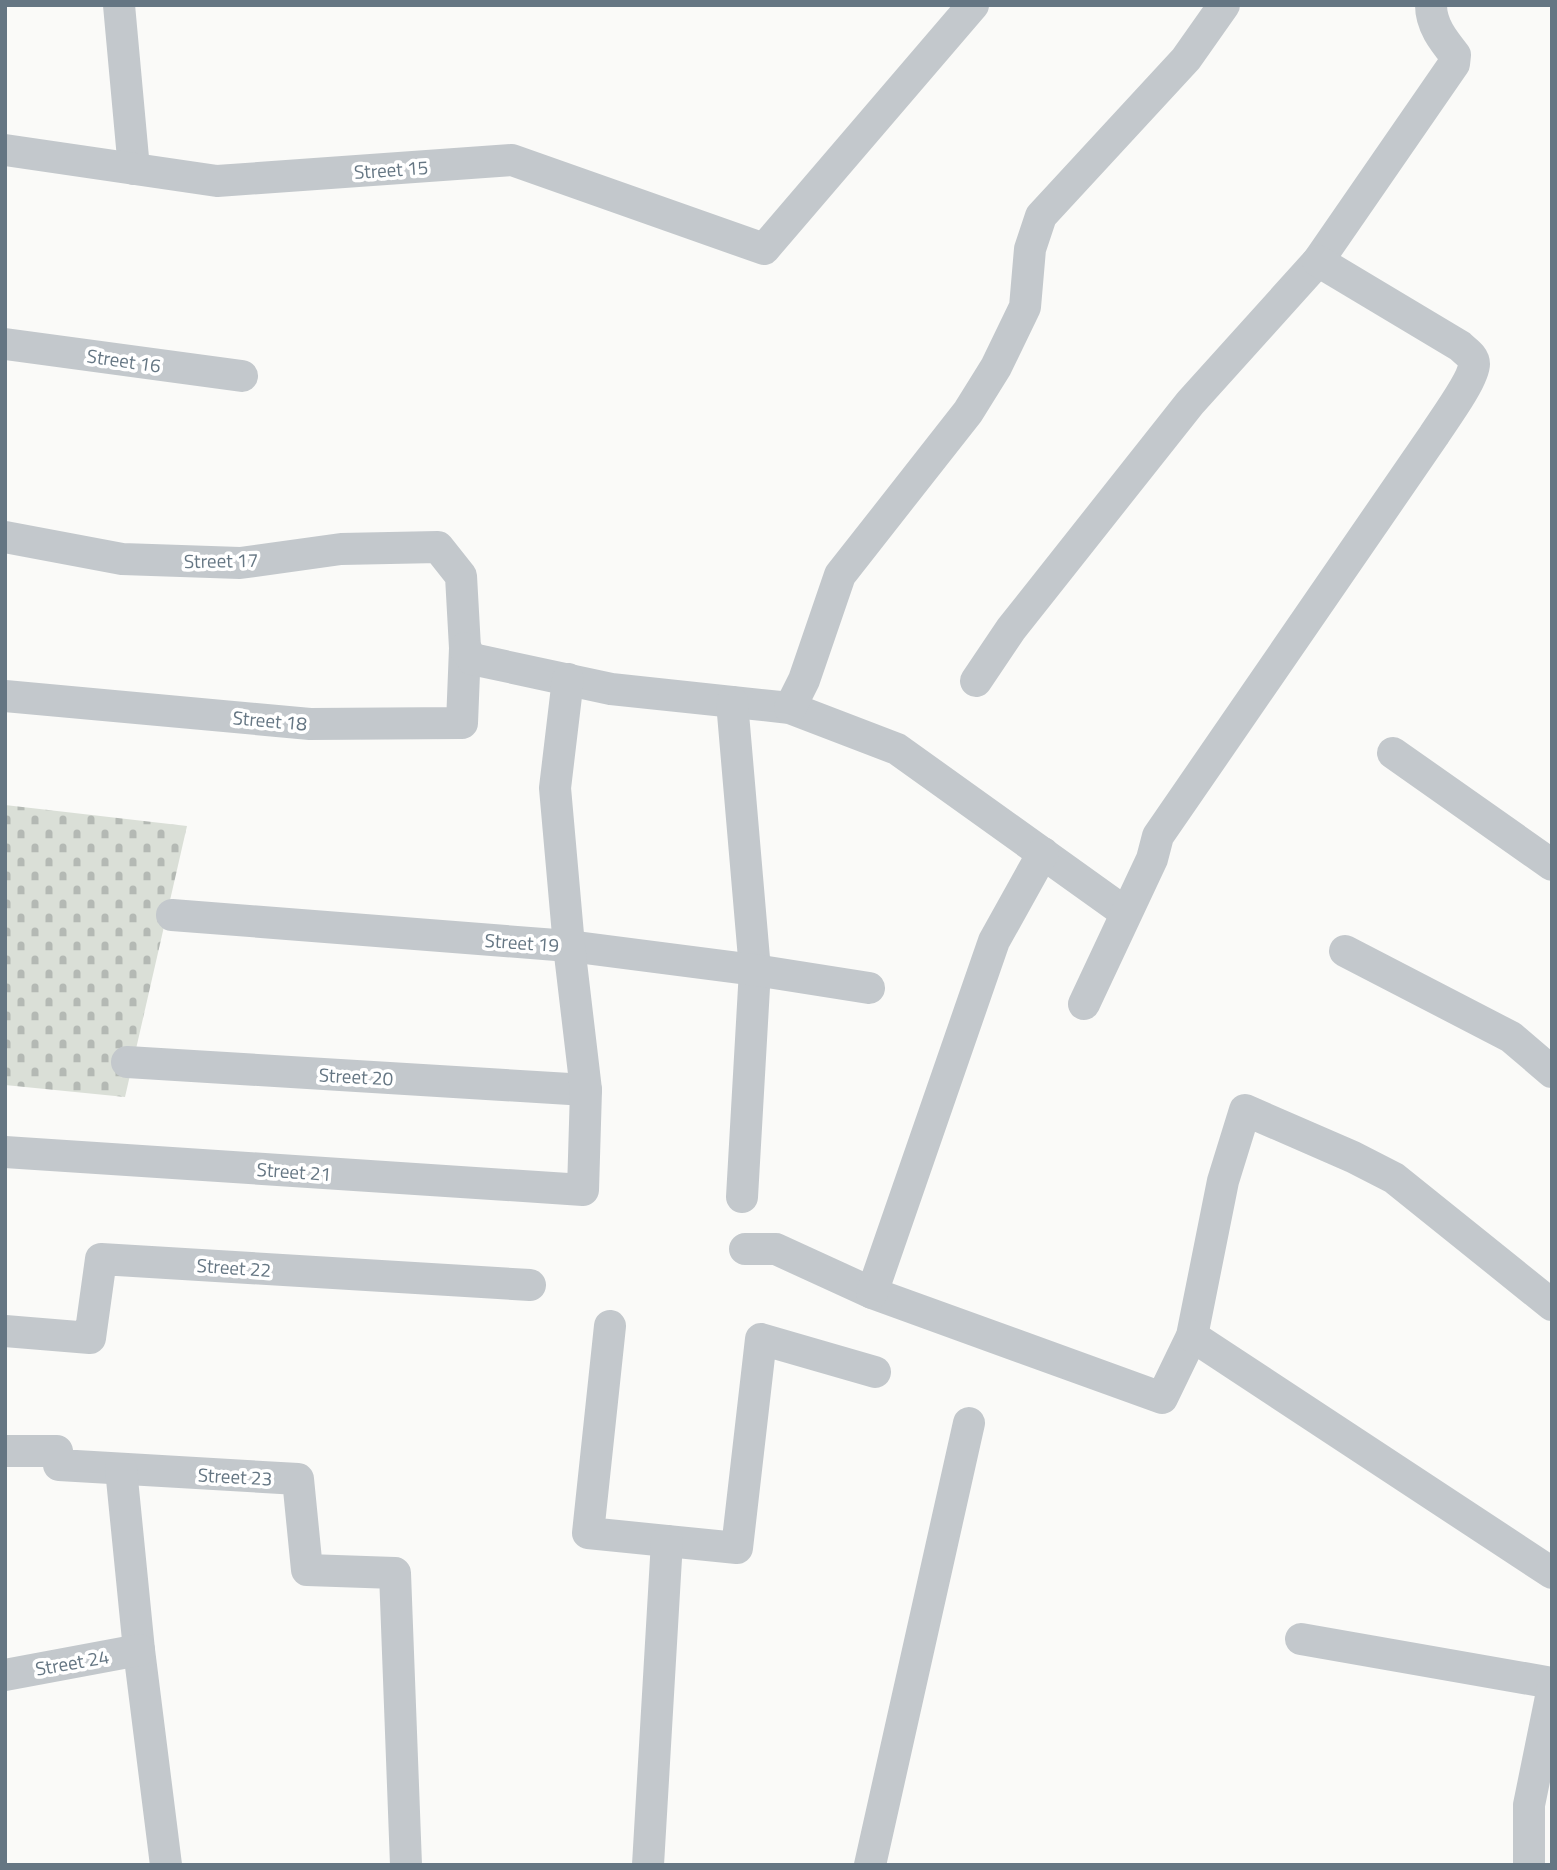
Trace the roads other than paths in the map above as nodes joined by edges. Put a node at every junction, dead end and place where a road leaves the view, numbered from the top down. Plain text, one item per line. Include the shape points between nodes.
1 (119, 5) edge
2 (973, 5) edge
3 (1224, 5) edge
4 (1431, 5) edge
5 (5, 150) edge
6 (134, 169) junction
7 (1318, 261) junction
8 (5, 344) edge
9 (242, 376) dead end
10 (5, 537) edge
11 (466, 648) junction
12 (568, 680) junction
13 (976, 681) dead end
14 (5, 696) edge
15 (732, 702) junction
16 (790, 708) junction
17 (1393, 753) dead end
18 (1043, 853) junction
19 (1552, 865) edge
20 (1126, 913) junction
21 (172, 915) dead end
22 (569, 946) junction
23 (1345, 951) dead end
24 (755, 970) junction
25 (869, 988) dead end
26 (1084, 1004) dead end
27 (127, 1062) dead end
28 (1552, 1072) edge
29 (586, 1090) junction
30 (5, 1152) edge
31 (742, 1197) dead end
32 (745, 1249) dead end
33 (530, 1285) dead end
34 (872, 1293) junction
35 (1552, 1305) edge
36 (610, 1326) dead end
37 (5, 1331) edge
38 (1192, 1336) junction
39 (875, 1372) dead end
40 (969, 1423) dead end
41 (5, 1451) edge
42 (121, 1469) junction
43 (667, 1541) junction
44 (1552, 1573) edge
45 (1301, 1639) dead end
46 (139, 1650) junction
47 (5, 1675) edge
48 (1552, 1683) edge
49 (1552, 1692) edge
50 (166, 1865) edge
51 (406, 1865) edge
52 (648, 1865) edge
53 (870, 1865) edge
54 (1530, 1865) edge

1 - 6 street
2 - 6 street, Street 15 via 764,248 512,160 217,181
3 - 16 street via 1186,59 1041,216 1030,249 1026,307 996,368 968,412 840,575
4 - 7 street via 1440,37 1455,55 1454,64
5 - 6 street, Street 15
7 - 13 street via 1189,403 1011,629
7 - 20 street via 1460,346 1474,365 1434,435 1158,836
8 - 9 street, Street 16
10 - 11 street, Street 17 via 122,559 240,563 341,549 438,547 461,576
11 - 12 street via 472,659
11 - 14 street, Street 18 via 462,723 310,724
12 - 15 street
12 - 22 street via 555,788
15 - 16 street
15 - 24 street
16 - 18 street via 897,749
17 - 19 street
18 - 20 street
18 - 34 street via 994,941
20 - 26 street
21 - 22 street, Street 19
22 - 24 street, Street 19
22 - 29 street
23 - 28 street via 1511,1037
24 - 25 street, Street 19
24 - 31 street
27 - 29 street, Street 20
29 - 30 street, Street 21 via 583,1190
32 - 34 street via 776,1249
33 - 37 street, Street 22 via 101,1259 90,1338
34 - 38 street via 1162,1398
35 - 38 street via 1394,1178 1245,1110 1223,1181
36 - 43 street via 588,1533
38 - 44 street
39 - 43 street via 761,1339 737,1548
40 - 53 street
41 - 42 street, Street 23 via 57,1451 60,1465
42 - 46 street
42 - 51 street, Street 23 via 298,1479 307,1570 395,1573
43 - 52 street
45 - 48 street
46 - 47 street, Street 24
46 - 50 street
49 - 54 street via 1529,1805

